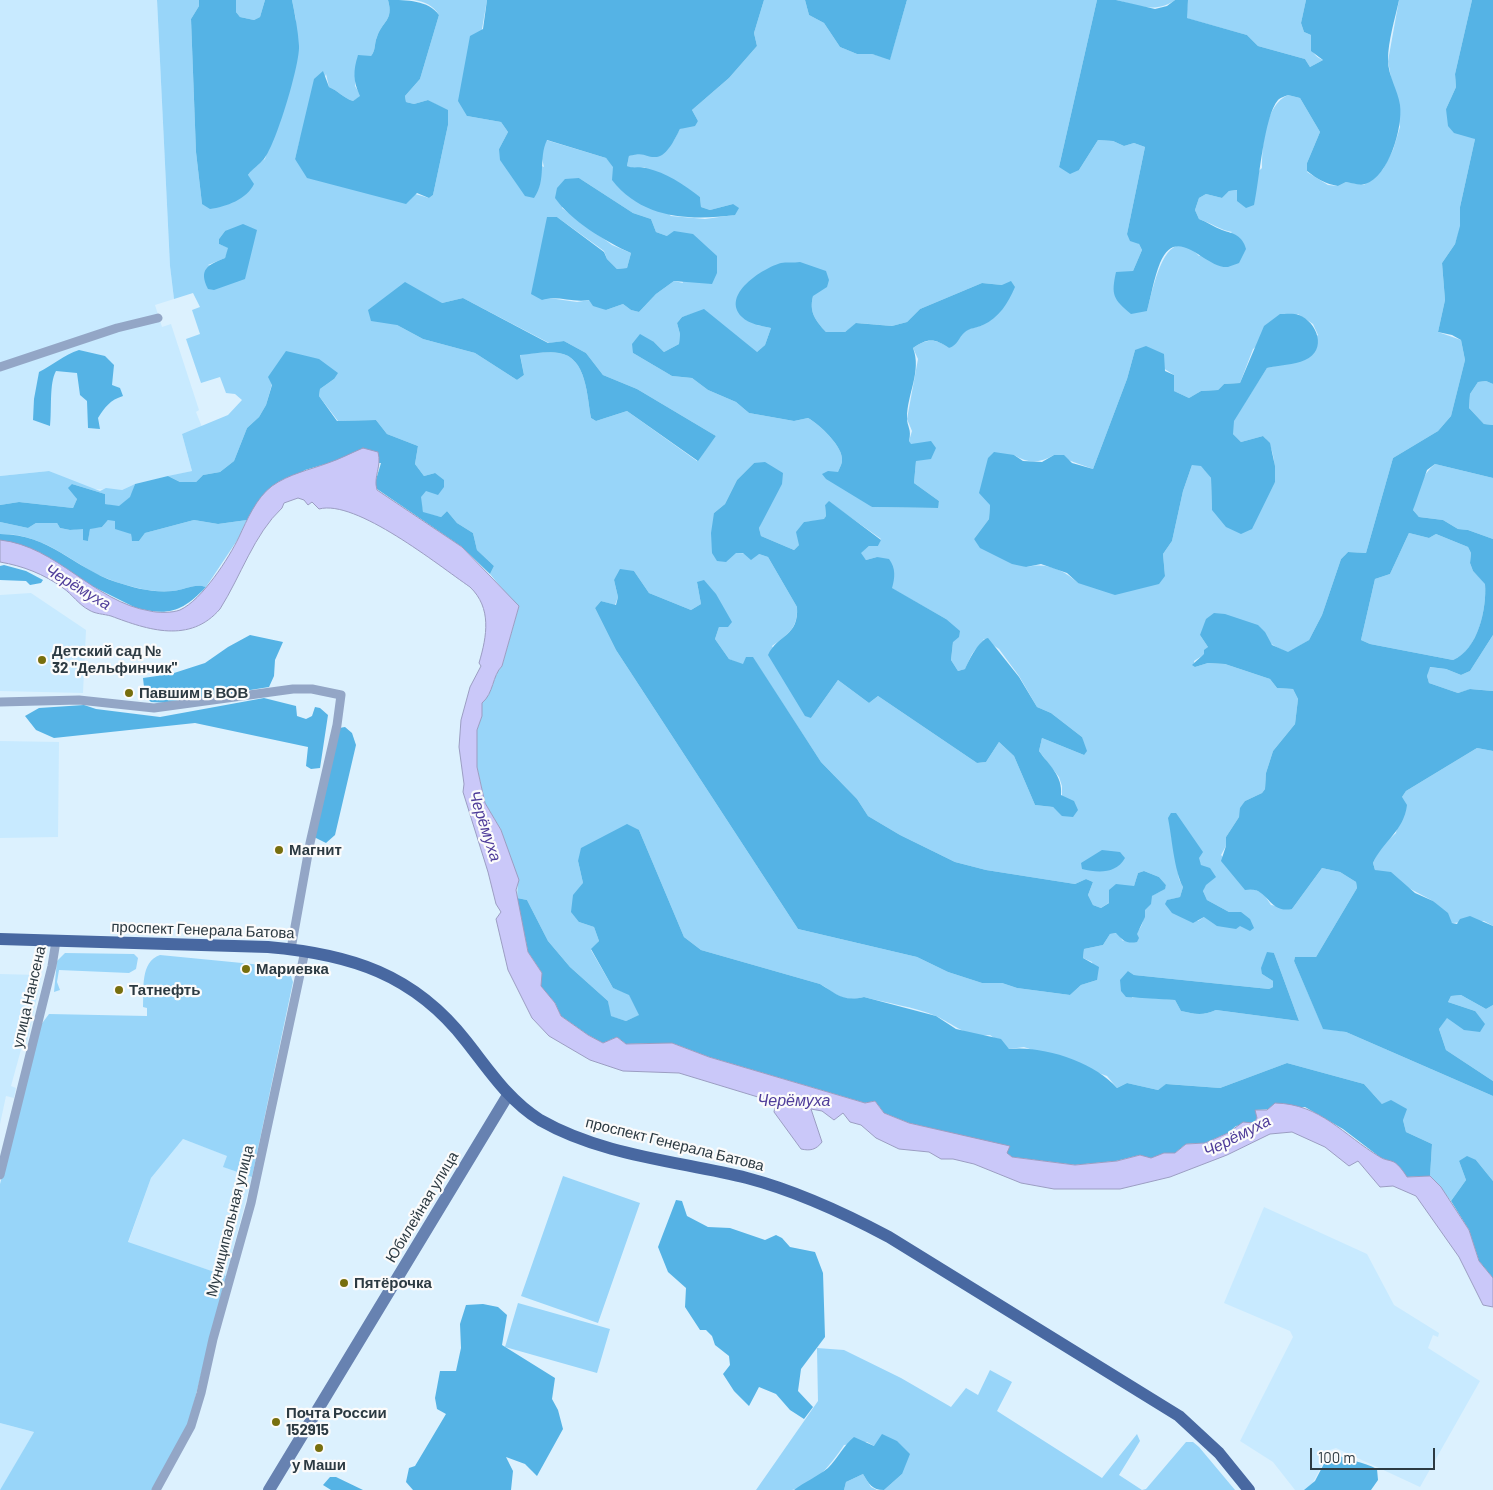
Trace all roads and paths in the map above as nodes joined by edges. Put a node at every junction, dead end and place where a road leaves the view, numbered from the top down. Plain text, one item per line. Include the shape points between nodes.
1 (158, 318) dead end
2 (0, 367) edge
3 (0, 702) edge
4 (0, 939) edge
5 (56, 941) junction
6 (291, 949) junction
7 (305, 951) junction
8 (508, 1095) junction
9 (0, 1175) edge
10 (156, 1490) edge
11 (269, 1490) edge
12 (1249, 1490) edge

1 - 2 street via 117,328
3 - 6 street via 78,700 154,708 293,689 341,695
4 - 5 main road, проспект Генерала Батова
5 - 6 main road, проспект Генерала Батова
5 - 9 street, улица Нансена
6 - 7 main road, проспект Генерала Батова
7 - 8 main road, проспект Генерала Батова via 366,965 411,988 433,1004 454,1027
7 - 10 street, Муниципальная улица via 251,1203 196,1410 191,1426
8 - 11 street, Юбилейная улица
8 - 12 main road, проспект Генерала Батова via 550,1125 592,1143 768,1184 840,1212 890,1237 1179,1416 1219,1453

